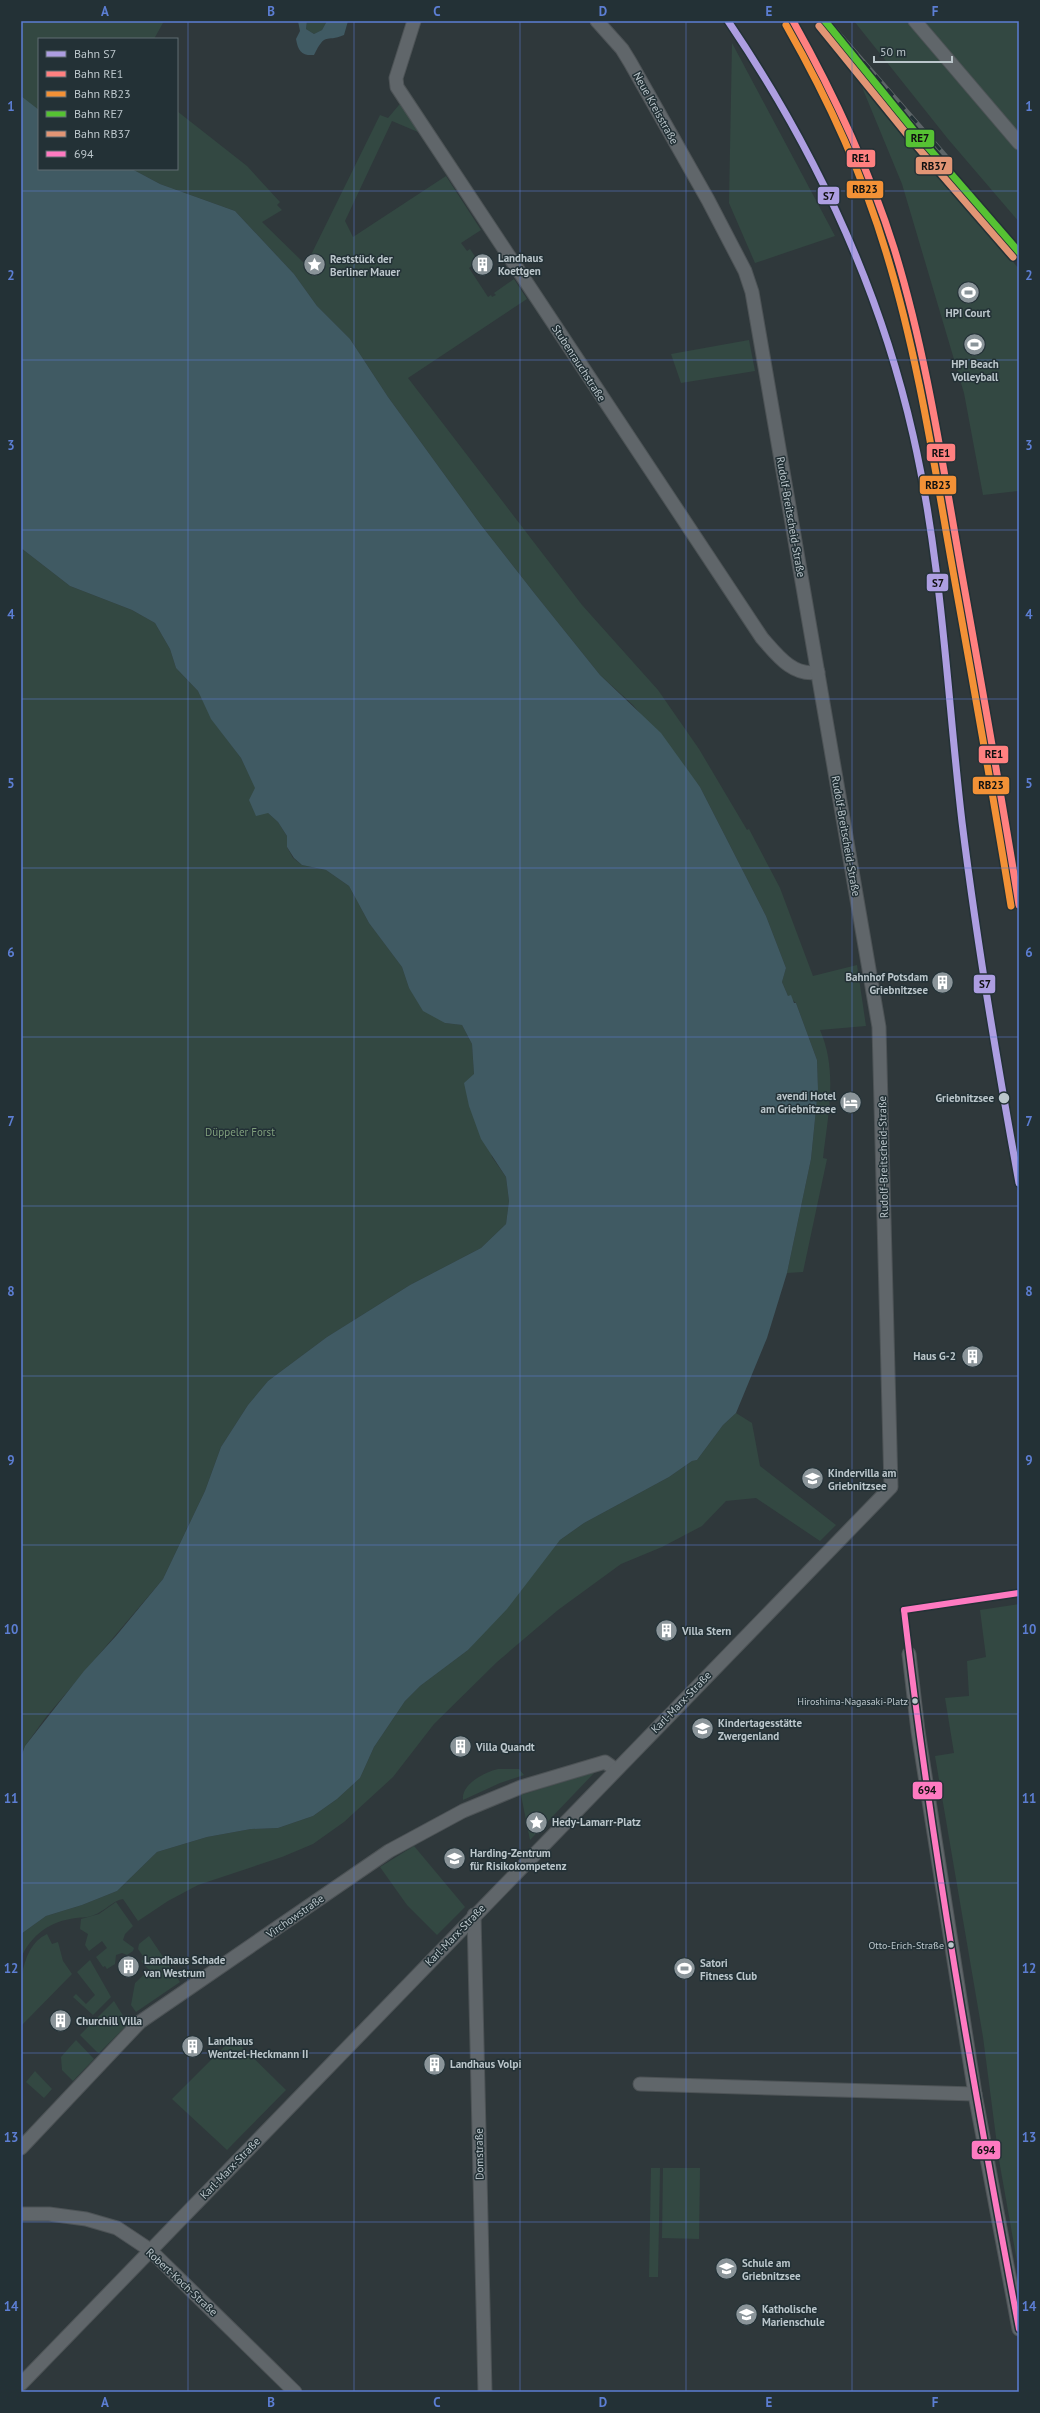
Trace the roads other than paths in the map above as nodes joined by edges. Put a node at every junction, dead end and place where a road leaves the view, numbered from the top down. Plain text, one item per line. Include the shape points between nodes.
1 (414, 21) edge
2 (597, 21) edge
3 (915, 21) edge
4 (1019, 143) edge
5 (708, 200) joint
6 (818, 672) junction
7 (891, 1487) joint
8 (908, 1654) dead end
9 (615, 1769) junction
10 (474, 1915) junction
11 (640, 2084) dead end
12 (975, 2094) junction
13 (21, 2148) edge
14 (21, 2214) edge
15 (150, 2250) junction
16 (1019, 2329) edge
17 (21, 2384) edge
18 (296, 2392) edge
19 (485, 2392) edge

1 - 6 street, Stubenrauchstraße via 396,78 397,87 762,638 792,668 808,674
2 - 5 street, Neue Kreisstraße via 622,48
3 - 4 street
5 - 6 street, Rudolf-Breitscheid-Straße via 745,271 752,292
6 - 7 street, Rudolf-Breitscheid-Straße via 879,1027
7 - 9 street, Karl-Marx-Straße
8 - 12 street
9 - 10 street, Karl-Marx-Straße
9 - 13 street, Virchowstraße via 605,1762 521,1787 449,1818 389,1851 140,2022
10 - 15 street, Karl-Marx-Straße
10 - 19 street, Domstraße
11 - 12 street
12 - 16 street
14 - 15 street, Robert-Koch-Straße via 49,2214 86,2219 117,2228
15 - 17 street, Karl-Marx-Straße
15 - 18 street, Robert-Koch-Straße

